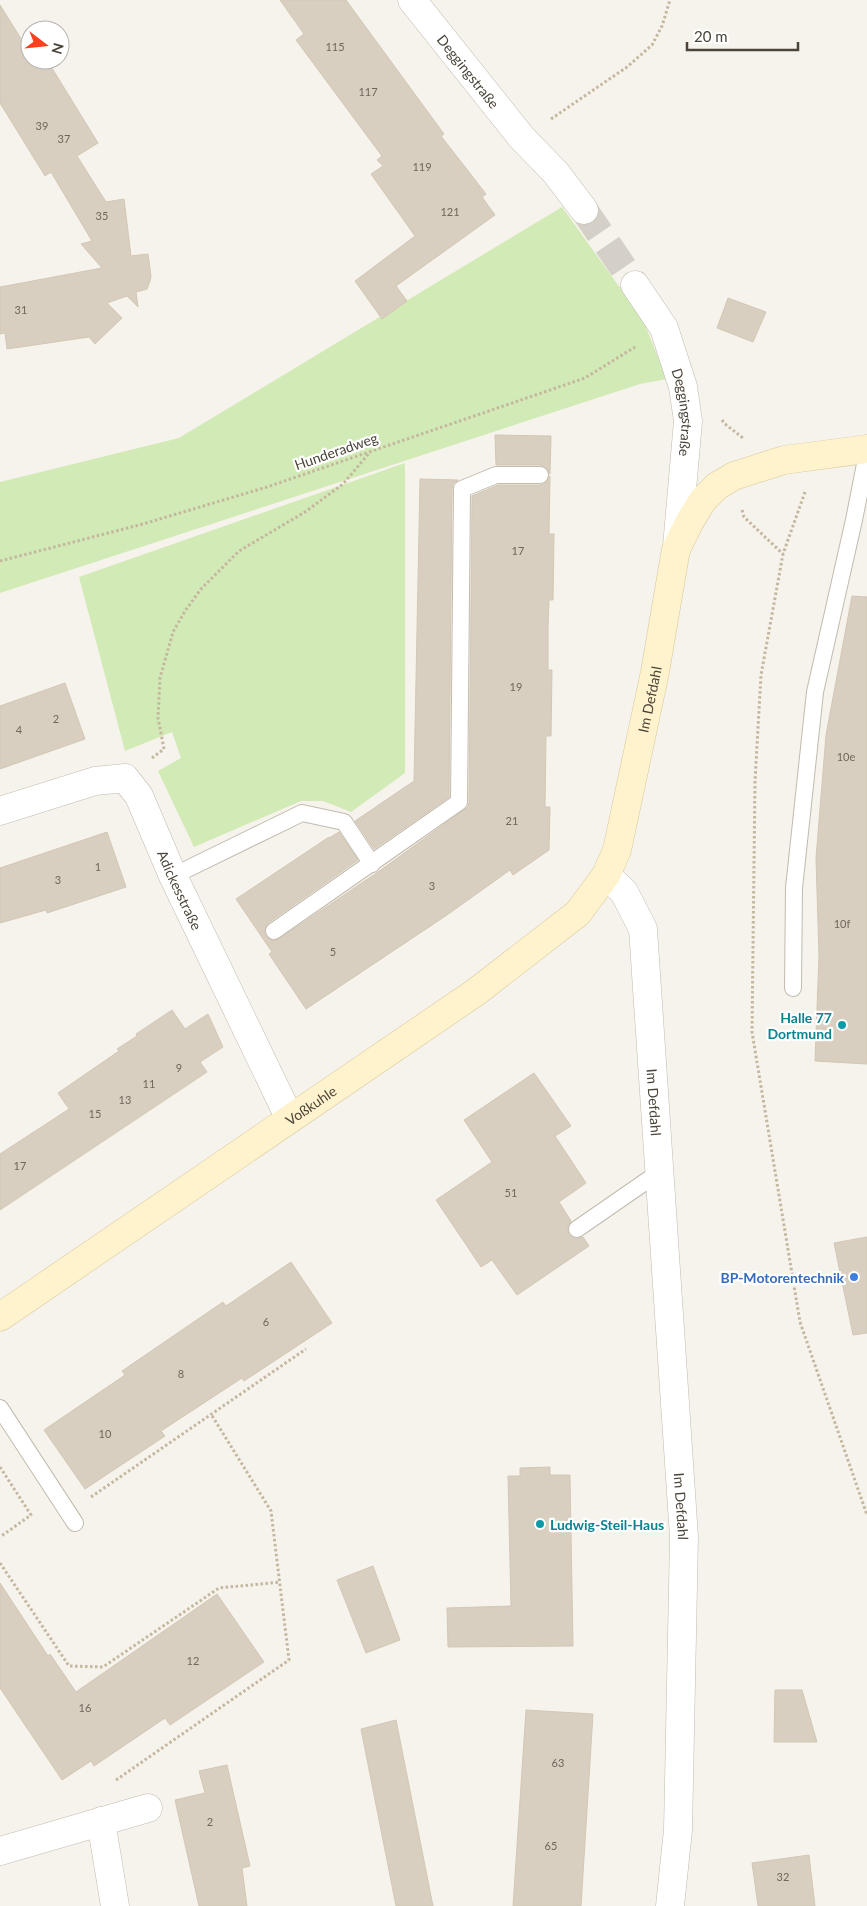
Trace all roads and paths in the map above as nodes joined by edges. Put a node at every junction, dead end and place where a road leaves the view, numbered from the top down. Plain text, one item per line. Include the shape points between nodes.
1 (412, 0) edge
2 (670, 0) edge
3 (522, 138) junction
4 (584, 210) tunnel mouth
5 (635, 285) tunnel mouth
6 (664, 328) junction
7 (720, 418) dead end
8 (750, 440) dead end
9 (867, 449) edge
10 (372, 450) junction
11 (867, 454) edge
12 (812, 455) junction
13 (540, 475) dead end
14 (734, 476) junction
15 (676, 549) junction
16 (783, 554) junction
17 (0, 561) edge
18 (125, 778) junction
19 (0, 811) edge
20 (372, 864) junction
21 (606, 875) junction
22 (174, 876) junction
23 (274, 931) dead end
24 (793, 988) dead end
25 (290, 1118) junction
26 (658, 1173) junction
27 (578, 1230) dead end
28 (0, 1317) edge
29 (306, 1349) dead end
30 (0, 1408) edge
31 (211, 1414) junction
32 (0, 1467) edge
33 (85, 1501) dead end
34 (867, 1515) edge
35 (75, 1523) dead end
36 (0, 1537) edge
37 (0, 1563) edge
38 (280, 1582) junction
39 (115, 1781) dead end
40 (148, 1808) dead end
41 (101, 1821) junction
42 (0, 1851) edge
43 (115, 1906) edge
44 (670, 1906) edge

1 - 3 street, Deggingstraße
2 - 3 path via 652,45 627,67
3 - 4 street, Deggingstraße via 556,173
5 - 6 street, Deggingstraße
6 - 10 path, Hunderadweg via 585,378
6 - 15 street, Deggingstraße via 683,387 688,421
7 - 8 path via 741,437
9 - 12 street, Im Defdahl
10 - 17 path, Hunderadweg via 248,493
10 - 18 path via 343,484 305,512 240,551 201,589 173,632 160,678 158,718 164,749
11 - 24 lane via 815,692 794,888
12 - 14 street, Im Defdahl
12 - 16 path via 810,482
13 - 20 lane via 496,475 462,489 459,802
14 - 15 street, Im Defdahl via 717,486 704,500
14 - 16 path via 744,517
15 - 21 street, Im Defdahl via 643,732 617,850
16 - 34 path via 761,675 755,781 752,1032 800,1322
18 - 19 street via 95,781
18 - 22 street, Adickesstraße via 139,796
20 - 22 lane via 344,822 302,813
20 - 23 lane
21 - 25 street, Voßkuhle via 578,913 484,986
21 - 26 street, Im Defdahl via 624,892 643,929
22 - 25 street, Adickesstraße
25 - 28 street, Voßkuhle
26 - 27 lane
26 - 44 street, Im Defdahl via 684,1537 678,1830
29 - 31 path
30 - 35 lane
31 - 33 path
31 - 38 path via 272,1511
32 - 36 path via 31,1515
37 - 38 path via 69,1666 103,1668 219,1588
38 - 39 path via 289,1660
40 - 41 street
41 - 42 street
41 - 43 street

